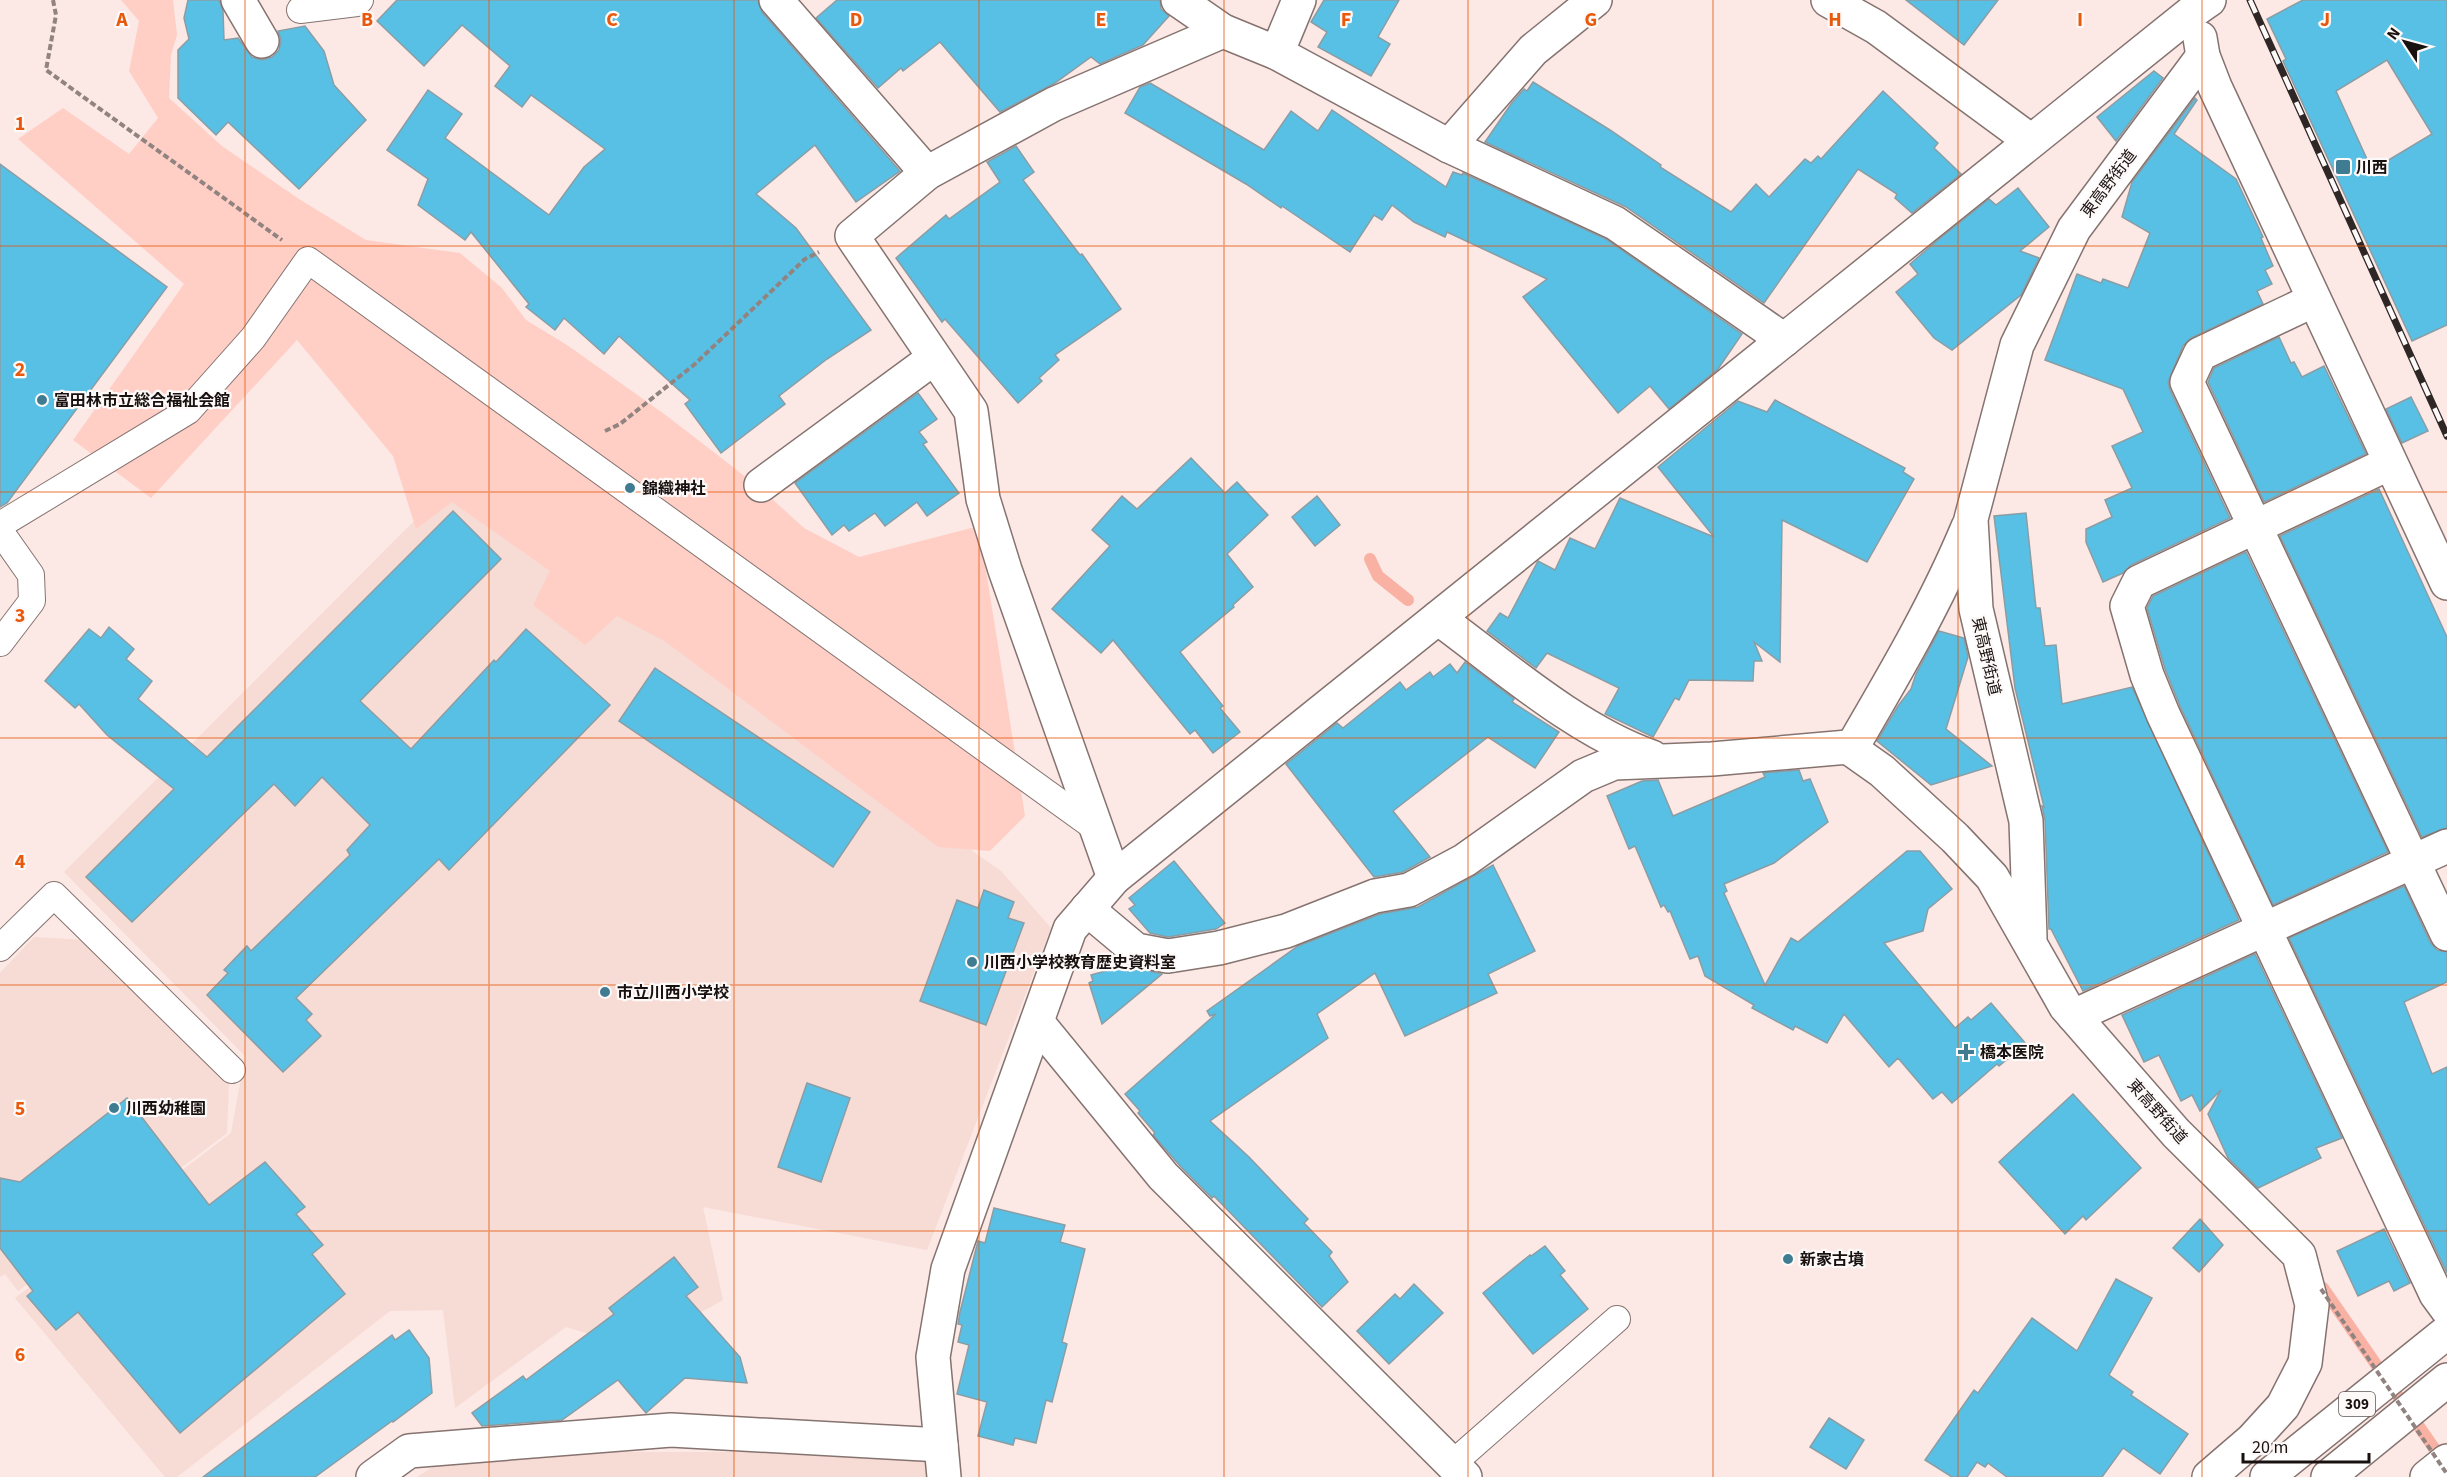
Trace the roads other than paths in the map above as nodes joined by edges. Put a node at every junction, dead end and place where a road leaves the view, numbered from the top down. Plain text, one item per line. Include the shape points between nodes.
1 (238, 0) edge
2 (360, 0) edge
3 (776, 0) edge
4 (1178, 0) edge
5 (1299, 0) edge
6 (1595, 0) edge
7 (1828, 0) edge
8 (2203, 5) edge
9 (300, 10) dead end
10 (1223, 32) junction
11 (262, 41) dead end
12 (1277, 52) junction
13 (2203, 56) junction
14 (2031, 141) junction
15 (1449, 146) junction
16 (927, 173) junction
17 (2314, 300) junction
18 (1784, 340) junction
19 (934, 358) junction
20 (2390, 464) junction
21 (761, 485) dead end
22 (1971, 519) junction
23 (0, 525) edge
24 (2256, 527) junction
25 (0, 531) edge
26 (2447, 583) edge
27 (1438, 618) junction
28 (0, 643) edge
29 (1851, 749) junction
30 (1665, 761) junction
31 (1098, 830) junction
32 (2447, 846) edge
33 (2413, 862) junction
34 (1114, 878) junction
35 (1087, 909) junction
36 (2265, 929) junction
37 (2447, 934) edge
38 (2030, 940) junction
39 (0, 948) edge
40 (2074, 1016) junction
41 (1037, 1022) junction
42 (232, 1070) dead end
43 (2447, 1309) edge
44 (1617, 1319) dead end
45 (2447, 1332) edge
46 (2447, 1380) edge
47 (941, 1445) junction
48 (2447, 1461) edge
49 (1459, 1471) edge
50 (374, 1477) edge
51 (944, 1477) edge
52 (2209, 1477) edge
53 (2267, 1477) edge
54 (2328, 1477) edge
55 (2427, 1477) edge

1 - 11 main road
2 - 9 lane
3 - 16 main road
4 - 10 main road
5 - 12 main road
6 - 15 main road via 1533,50
7 - 14 main road via 1876,27
8 - 13 main road
8 - 14 main road
10 - 12 main road
10 - 16 main road via 1054,104
12 - 15 main road
13 - 17 main road
13 - 22 main road, 東高野街道 via 2074,229 2017,345
14 - 18 main road
15 - 18 main road via 1615,223
16 - 19 main road via 852,236
17 - 20 main road
17 - 24 main road via 2200,354 2187,382
18 - 27 main road
19 - 21 main road
19 - 31 main road via 971,411 983,499
20 - 24 main road
20 - 26 main road
22 - 29 main road via 1954,561
22 - 38 main road, 東高野街道 via 1976,609 2026,821
23 - 31 lane via 188,411 253,338 308,260
24 - 33 main road
24 - 36 main road via 2139,582 2127,606 2163,714
25 - 28 lane via 31,575 32,601
27 - 30 main road via 1559,707 1625,748
27 - 34 main road
29 - 30 main road
29 - 38 main road via 1882,771 1992,877
30 - 35 main road via 1614,763 1582,776 1465,860 1409,890 1375,896 1286,931 1168,956 1136,950
31 - 34 main road
32 - 33 main road
33 - 36 main road
33 - 37 main road
34 - 35 main road
35 - 41 main road via 1070,929
36 - 40 main road
36 - 43 main road via 2436,1294
38 - 40 main road, 東高野街道
39 - 42 lane via 54,895
40 - 52 main road, 東高野街道 via 2176,1133 2299,1255 2312,1282 2305,1363 2283,1406 2253,1440
41 - 47 main road via 948,1269 933,1357
41 - 49 main road via 1163,1176
44 - 49 lane
45 - 53 main road, 309
46 - 54 main road, 309
47 - 50 main road via 671,1430 409,1451
47 - 51 main road
48 - 55 main road

